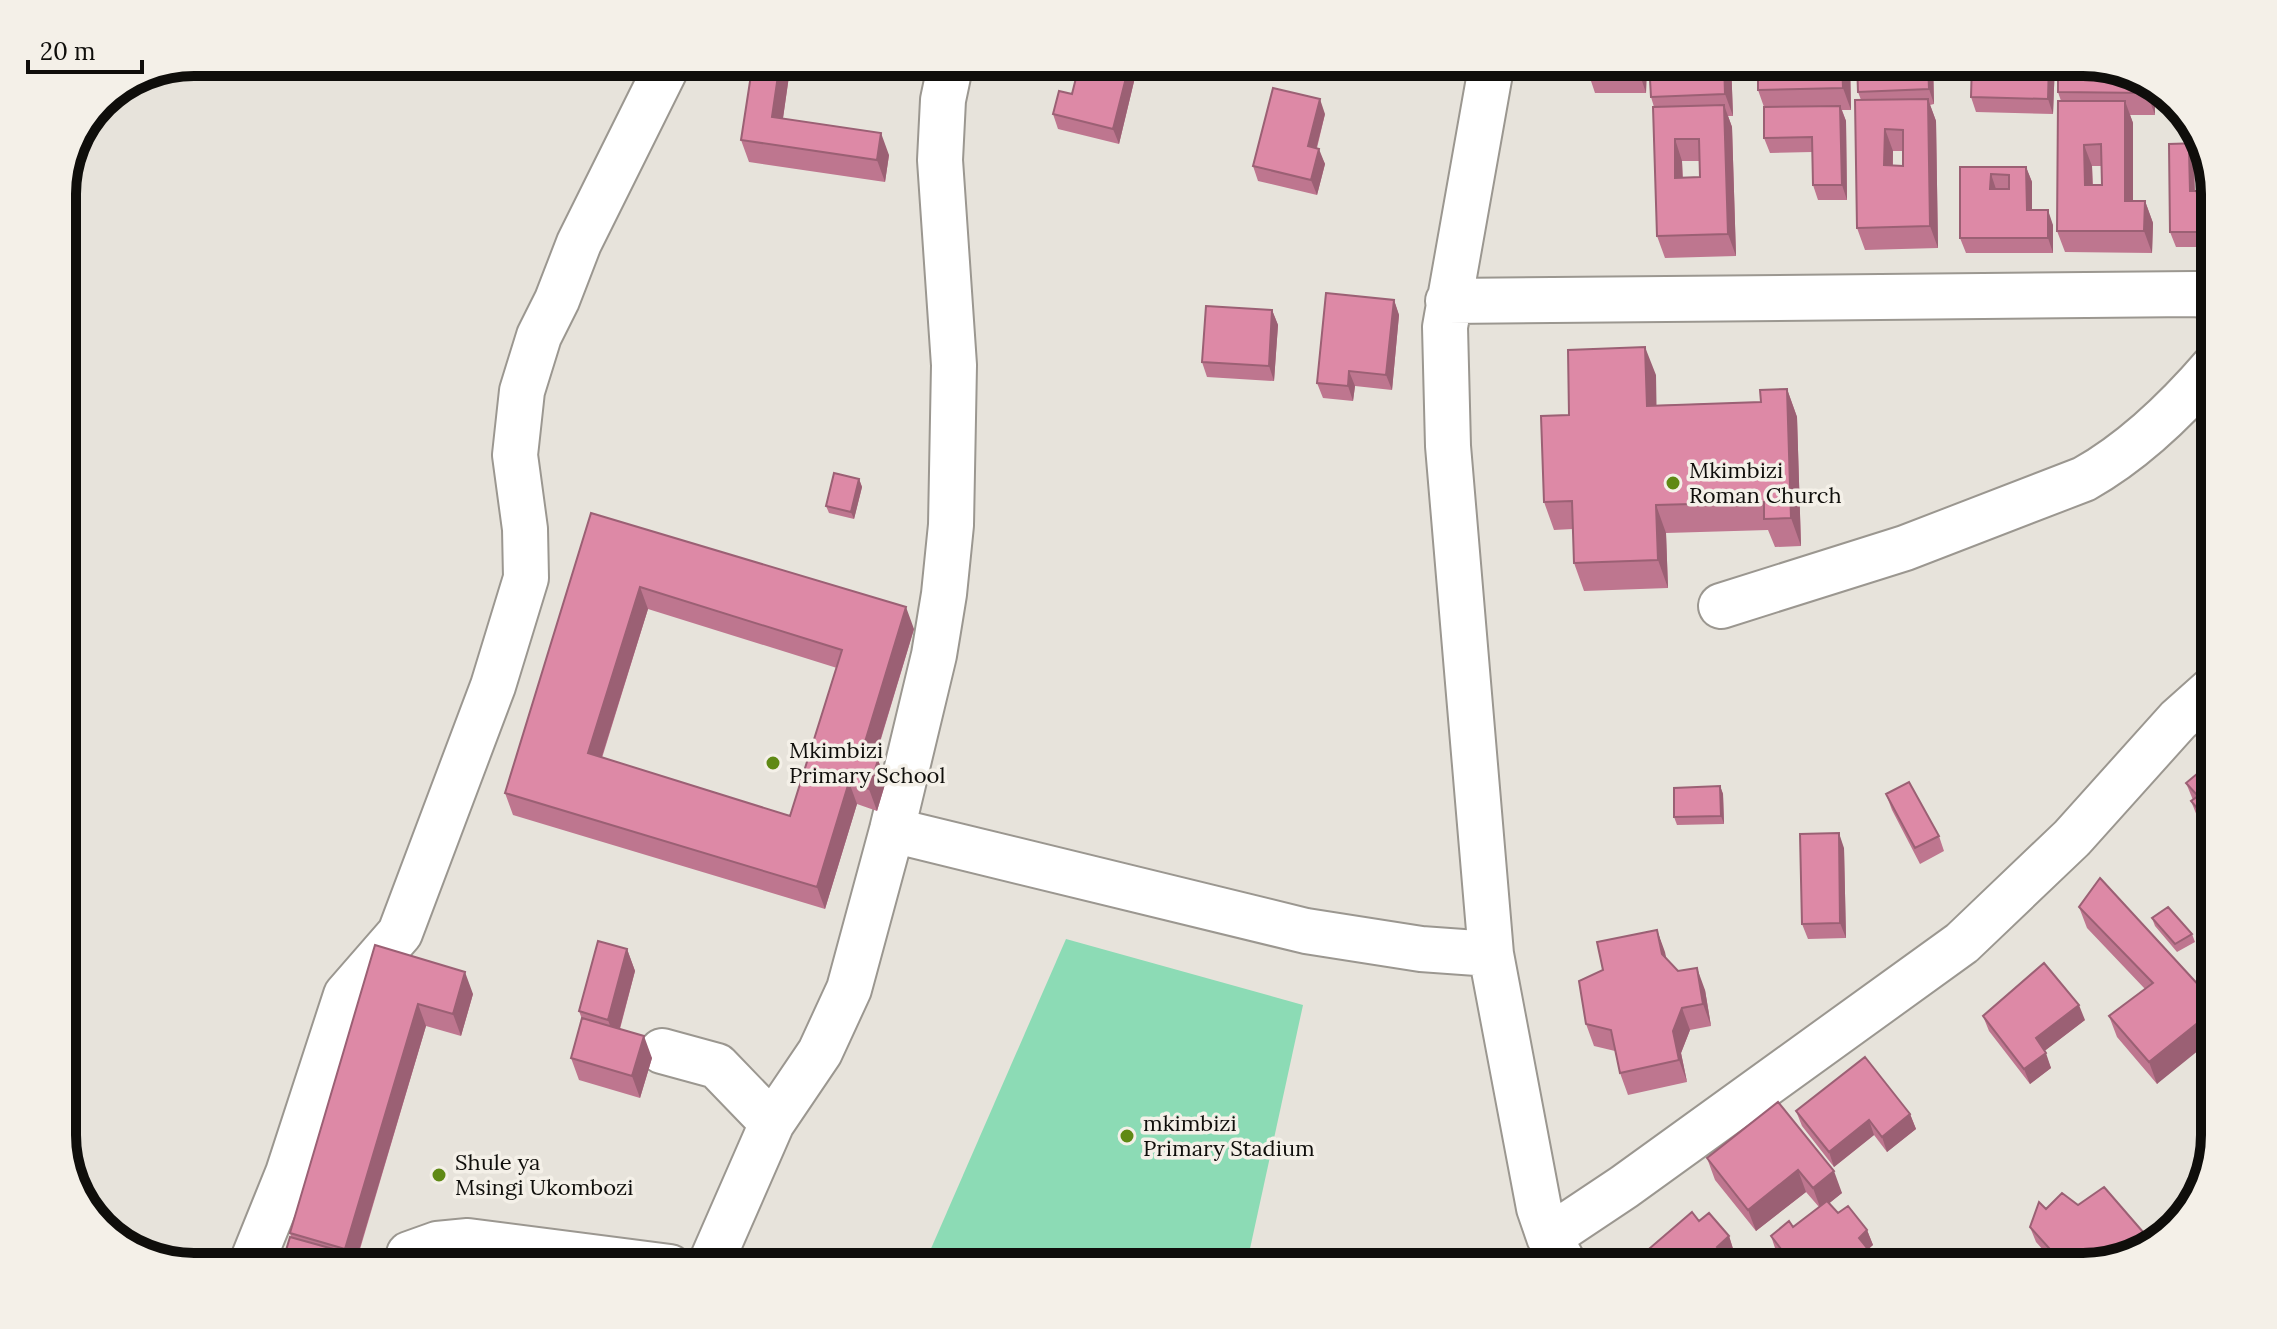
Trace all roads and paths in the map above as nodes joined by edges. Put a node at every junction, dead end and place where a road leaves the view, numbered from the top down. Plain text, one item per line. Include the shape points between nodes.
1 (662, 76) edge
2 (948, 76) edge
3 (1489, 76) edge
4 (2201, 295) edge
5 (1448, 301) junction
6 (2201, 380) edge
7 (1721, 606) dead end
8 (2201, 699) edge
9 (892, 830) junction
10 (1491, 954) junction
11 (662, 1051) dead end
12 (772, 1123) junction
13 (1557, 1252) edge
14 (256, 1253) edge
15 (412, 1253) edge
16 (561, 1253) edge
17 (715, 1253) edge

1 - 14 street via 579,243 522,391 515,455 526,578 493,686 400,933 346,995 288,1173
2 - 9 street via 940,160 954,365 951,525 934,655
3 - 5 street
4 - 5 street
5 - 10 street via 1448,446
6 - 7 street via 2112,464 2084,479 1905,548
8 - 13 street via 2072,838 1962,943 1624,1187
9 - 10 street via 1306,931
9 - 12 street via 849,989 820,1052
10 - 13 street via 1539,1208
11 - 12 street via 717,1066
12 - 17 street
15 - 16 street via 468,1241

